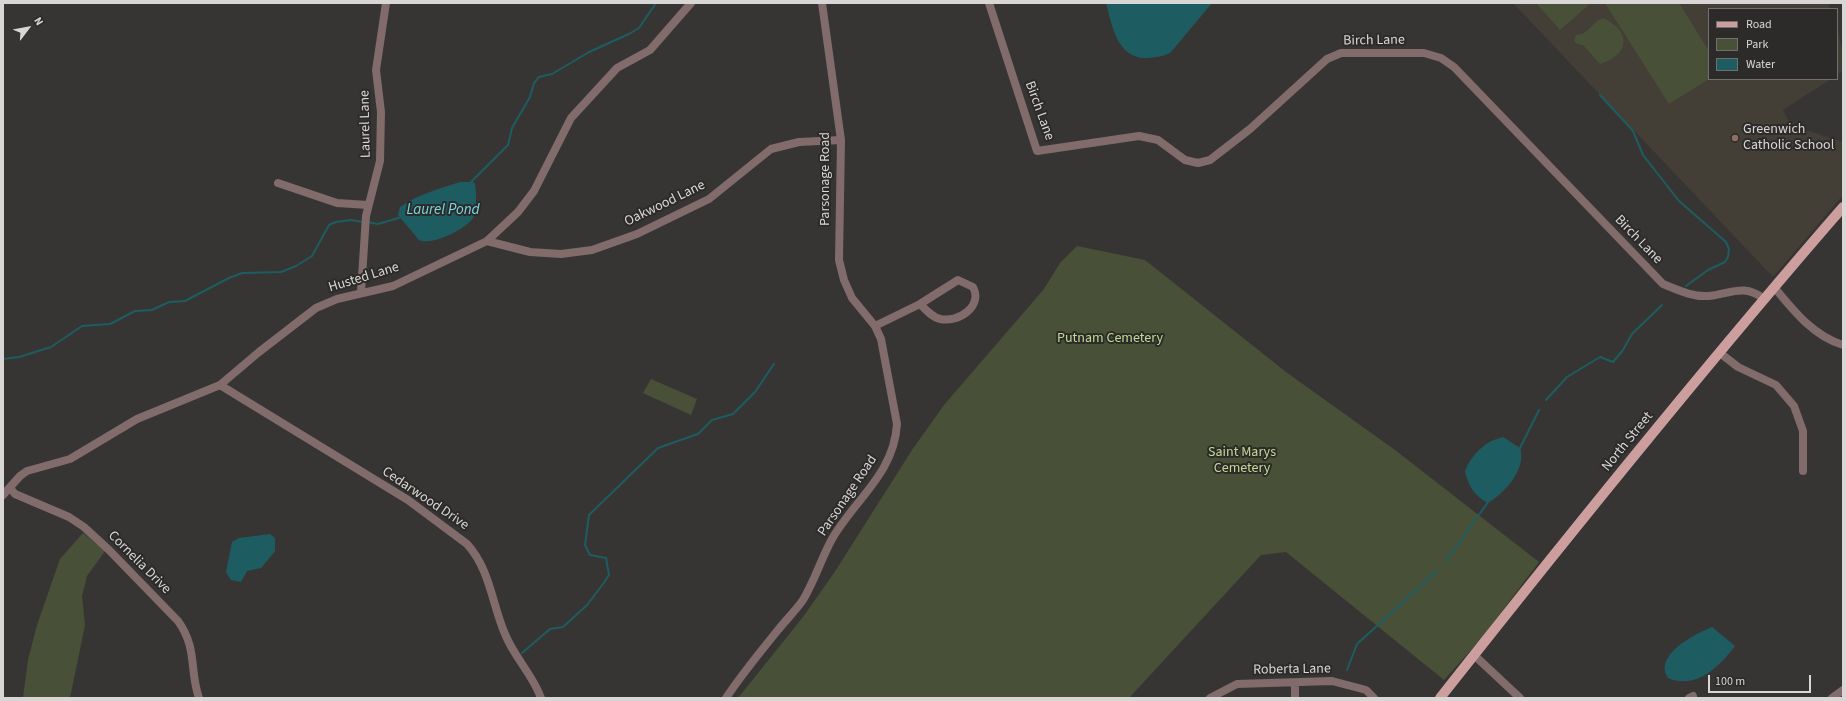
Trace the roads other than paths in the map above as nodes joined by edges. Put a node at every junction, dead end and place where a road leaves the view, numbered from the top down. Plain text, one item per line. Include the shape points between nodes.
1 (386, 3) edge
2 (692, 3) edge
3 (822, 3) edge
4 (989, 3) edge
5 (841, 140) junction
6 (278, 183) dead end
7 (368, 205) junction
8 (1843, 207) edge
9 (487, 241) junction
10 (1774, 287) junction
11 (361, 292) junction
12 (1764, 299) junction
13 (920, 304) junction
14 (875, 326) junction
15 (1843, 345) edge
16 (1720, 353) junction
17 (220, 385) junction
18 (1803, 471) dead end
19 (10, 488) junction
20 (3, 495) edge
21 (1474, 655) junction
22 (1295, 683) junction
23 (1843, 690) edge
24 (199, 698) edge
25 (541, 698) edge
26 (726, 698) edge
27 (1210, 698) edge
28 (1295, 698) edge
29 (1374, 698) edge
30 (1440, 698) edge
31 (1520, 698) edge
32 (1832, 698) edge

1 - 7 street, Laurel Lane via 376,70 381,112 380,161
2 - 9 street, Husted Lane via 650,50 617,68 571,118 534,191 518,212
3 - 5 street, Parsonage Road
4 - 12 street, Birch Lane via 1037,151 1139,136 1158,140 1185,160 1198,163 1210,160 1245,134 1327,59 1349,52 1424,53 1441,58 1454,67 1663,284 1686,294 1708,296 1744,289
5 - 9 street, Oakwood Lane via 799,142 771,149 708,199 636,234 592,250 561,254 530,252
5 - 14 street, Parsonage Road via 839,260 852,298
6 - 7 street via 337,203
7 - 11 street, Laurel Lane
8 - 10 main road, North Street
9 - 11 street, Husted Lane via 393,286
10 - 12 main road, North Street
10 - 15 street via 1800,319 1835,343
11 - 17 street, Husted Lane via 316,308
12 - 16 main road, North Street
13 - 13 street via 958,280 973,287 977,293 975,303 969,311 954,318 941,319 930,314
13 - 14 street
14 - 26 street, Parsonage Road via 881,339 896,424 893,449 882,471 832,539 815,580 802,601
16 - 18 street via 1738,367 1776,385 1794,406 1802,431
16 - 21 main road, North Street
17 - 19 street, Husted Lane via 137,419 70,460 27,471
17 - 25 street, Cedarwood Drive via 408,500 467,544 484,569 505,635 532,678
19 - 20 street, Husted Lane
19 - 24 street, Cornelia Drive via 15,494 69,517 84,527 173,616 184,629 190,644
21 - 30 main road, North Street
21 - 31 street
22 - 27 street, Roberta Lane via 1237,684
22 - 28 street
22 - 29 street, Roberta Lane via 1332,681 1366,690
23 - 32 street

